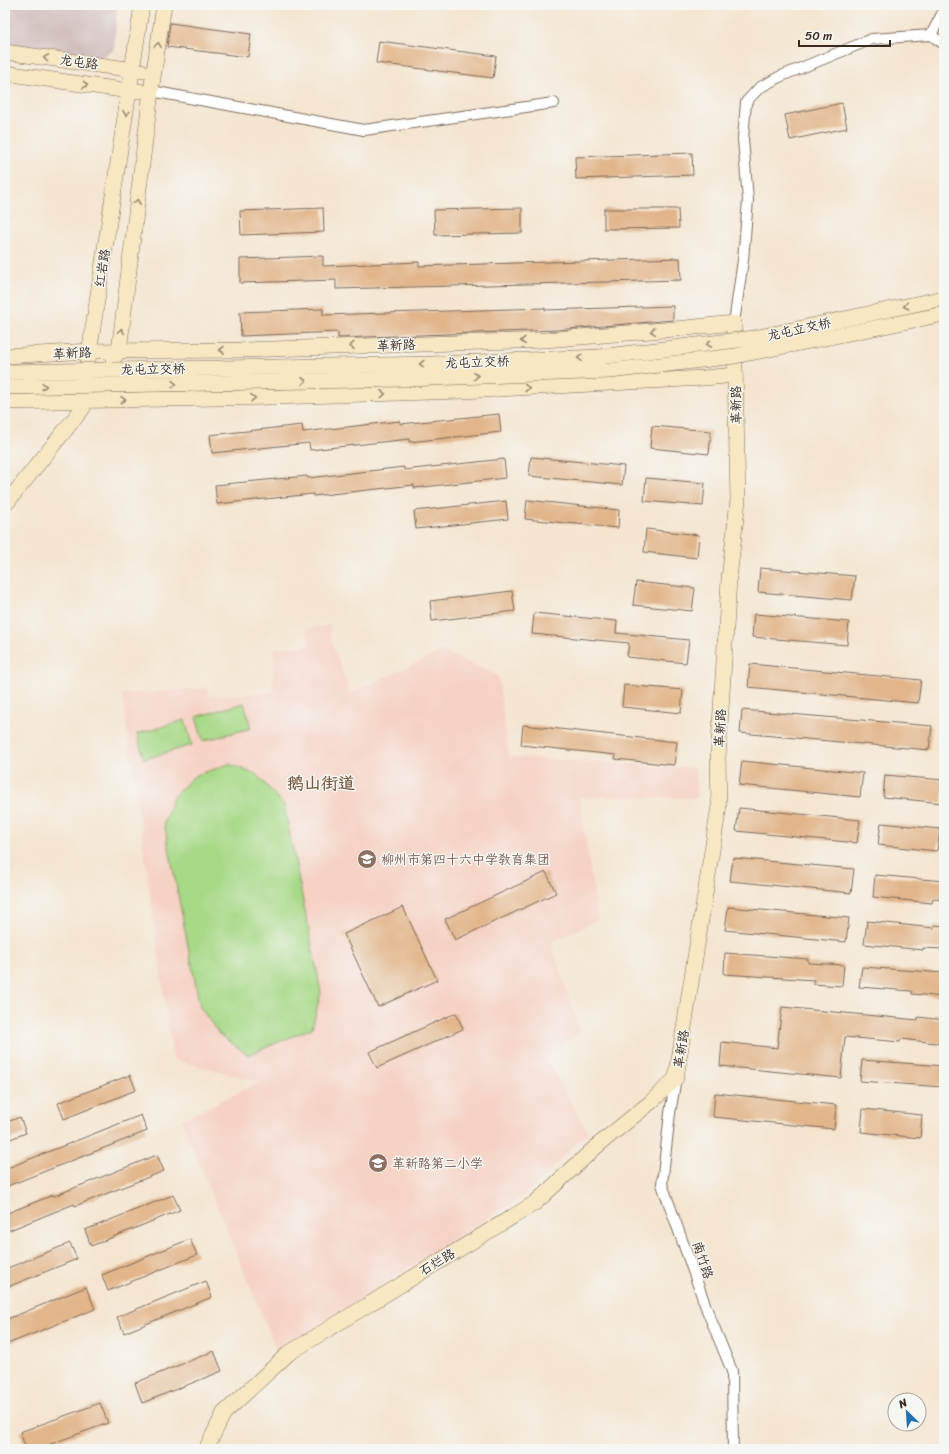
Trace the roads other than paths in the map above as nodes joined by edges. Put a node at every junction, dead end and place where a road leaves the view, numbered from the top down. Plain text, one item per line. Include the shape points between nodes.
1 (142, 5) edge
2 (164, 5) edge
3 (944, 10) edge
4 (931, 35) junction
5 (944, 44) edge
6 (5, 52) edge
7 (132, 70) junction
8 (154, 72) junction
9 (5, 74) edge
10 (129, 91) junction
11 (151, 91) junction
12 (554, 103) dead end
13 (944, 298) edge
14 (944, 314) edge
15 (734, 323) junction
16 (89, 351) junction
17 (119, 351) junction
18 (5, 356) edge
19 (5, 372) edge
20 (735, 375) junction
21 (5, 387) edge
22 (84, 400) junction
23 (5, 402) edge
24 (5, 505) edge
25 (676, 1078) junction
26 (206, 1449) edge
27 (733, 1449) edge

1 - 7 main road, 红岩路
8 -> 2 main road
3 - 4 street
4 - 5 street
4 - 15 street via 872,39 779,77 759,88 746,102 743,139 748,200
7 -> 6 main road, 龙屯路
7 - 8 main road, 龙屯路
7 - 10 main road, 红岩路
8 - 11 main road
9 -> 10 main road, 龙屯路
10 - 11 main road, 龙屯路
10 -> 16 main road, 红岩路
11 - 12 street via 364,130
17 -> 11 main road
13 -> 19 main road, 龙屯立交桥, bridge via 754,338 599,357 432,364
21 -> 14 main road, 龙屯立交桥, bridge via 406,379 610,371 735,356
15 -> 17 main road, 革新路 via 545,340 244,350
15 - 20 main road, 革新路
16 - 17 main road, 革新路
16 - 18 main road, 革新路
16 - 22 main road, 红岩路
17 - 22 main road
22 -> 20 main road, 革新路 via 273,398 462,391
20 - 25 main road, 革新路 via 738,500 728,587 718,758 719,806
22 - 23 main road, 革新路
22 - 24 main road, 红岩路 via 83,408
25 - 26 main road, 石烂路 via 534,1203 289,1354 224,1413
25 - 27 street, 南竹路 via 662,1184 707,1310 732,1371

